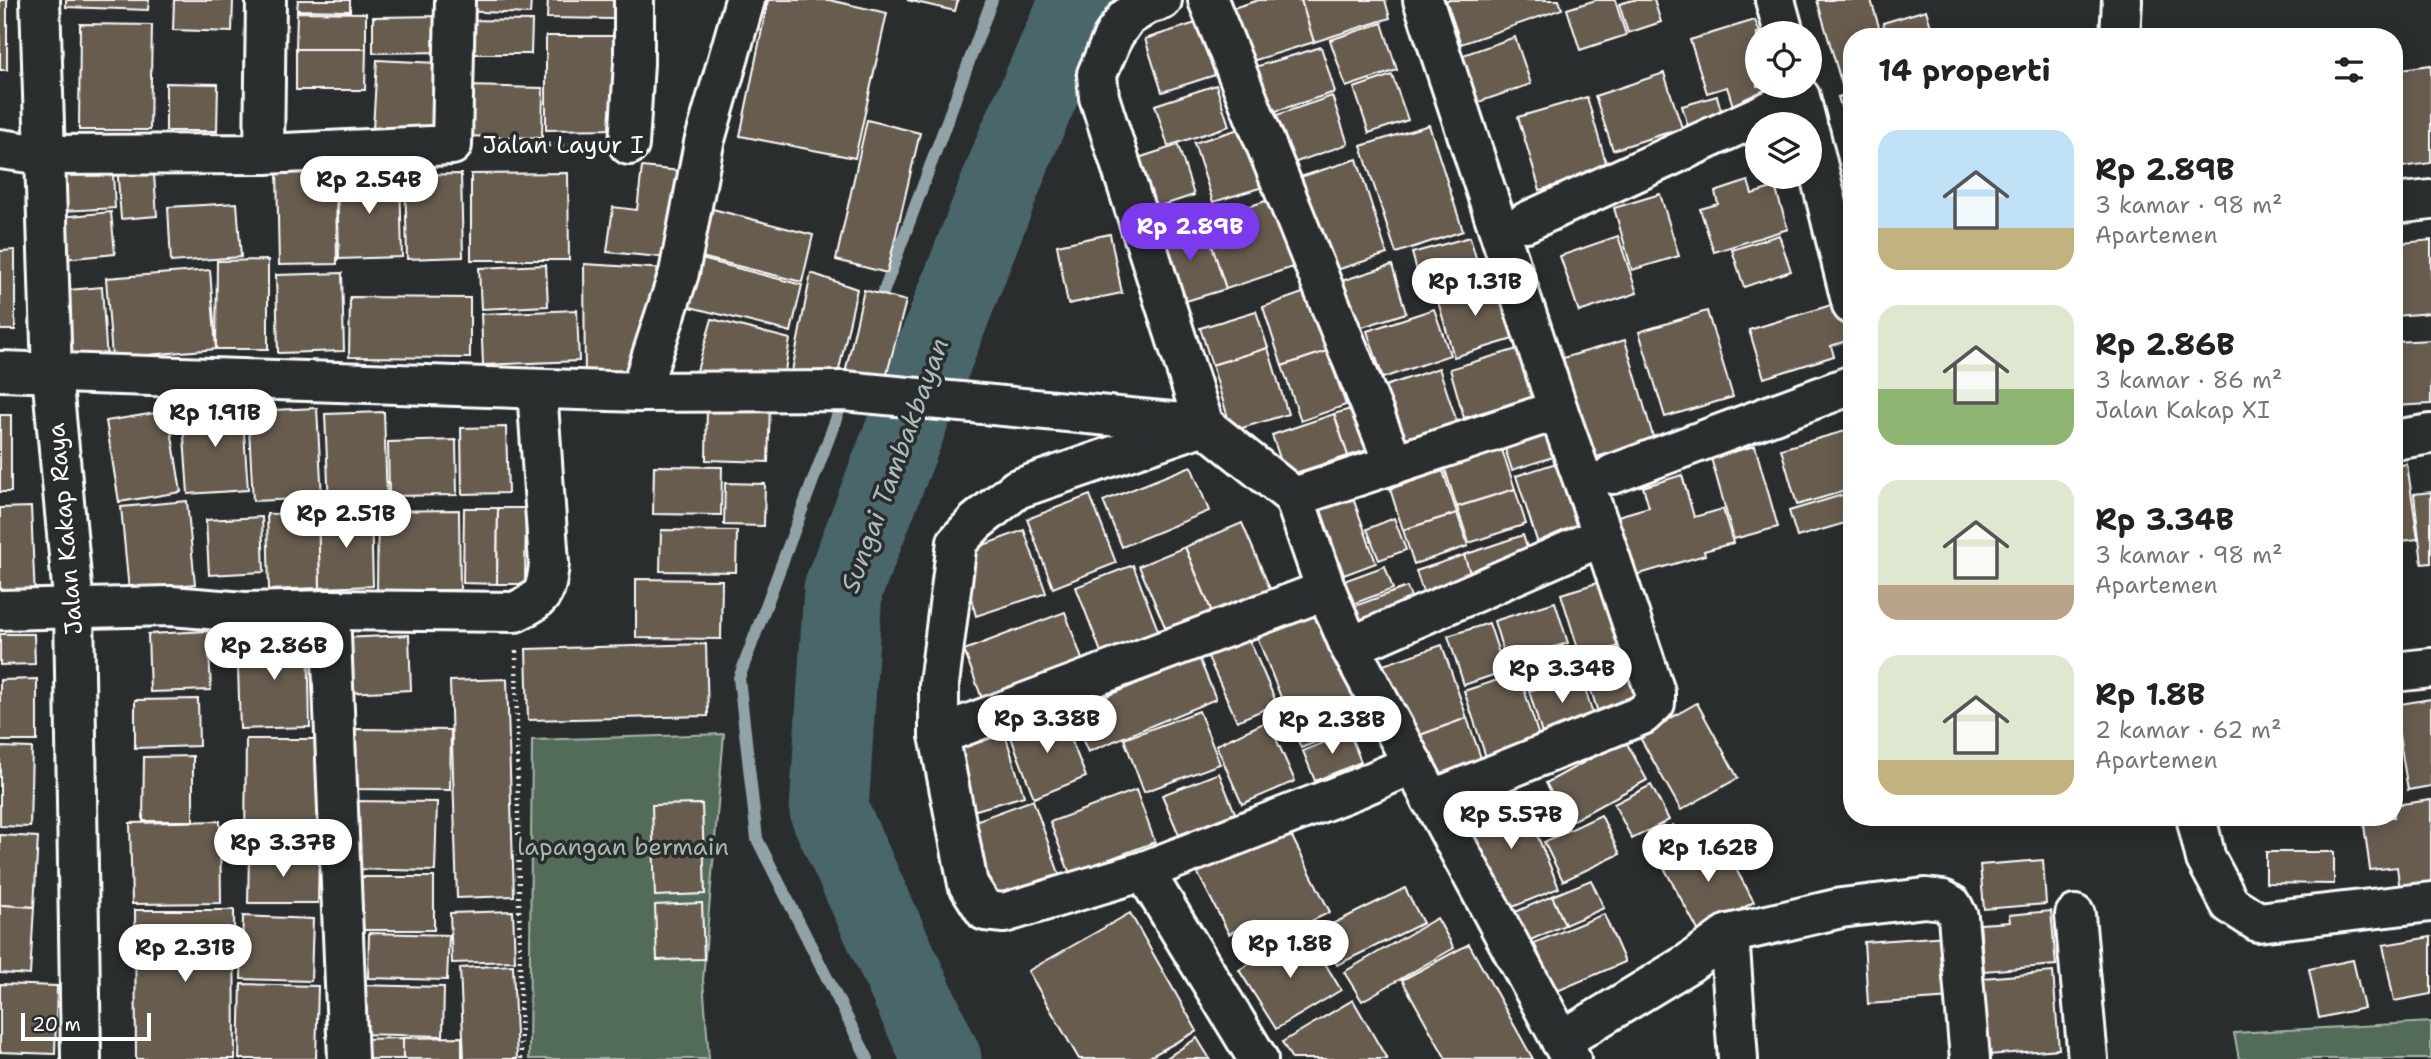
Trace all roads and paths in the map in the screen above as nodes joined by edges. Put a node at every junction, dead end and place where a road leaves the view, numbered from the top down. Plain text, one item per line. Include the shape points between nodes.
1 (40, 0) edge
2 (266, 0) edge
3 (455, 0) edge
4 (634, 0) edge
5 (745, 0) edge
6 (1162, 0) edge
7 (1208, 0) edge
8 (1423, 0) edge
9 (1775, 0) edge
10 (2122, 0) edge
11 (1781, 21) edge
12 (2120, 28) edge
13 (1802, 102) edge
14 (452, 145) junction
15 (629, 145) joint
16 (0, 149) edge
17 (264, 154) junction
18 (44, 155) junction
19 (1822, 183) edge
20 (2431, 200) edge
21 (2403, 203) edge
22 (1526, 222) dead end
23 (1843, 268) edge
24 (0, 371) edge
25 (52, 374) junction
26 (1843, 388) edge
27 (537, 389) junction
28 (640, 392) junction
29 (1558, 410) junction
30 (1204, 425) junction
31 (2431, 434) edge
32 (2403, 439) edge
33 (1394, 464) junction
34 (1613, 474) dead end
35 (1294, 497) junction
36 (1603, 536) junction
37 (1326, 590) junction
38 (74, 608) junction
39 (0, 610) edge
40 (330, 610) junction
41 (515, 612) junction
42 (1350, 647) junction
43 (2431, 668) edge
44 (2403, 672) edge
45 (939, 735) junction
46 (1413, 764) junction
47 (1431, 800) junction
48 (2198, 826) edge
49 (1144, 871) junction
50 (2431, 902) edge
51 (2075, 915) dead end
52 (1730, 934) junction
53 (1566, 1050) edge
54 (81, 1059) edge
55 (348, 1059) edge
56 (521, 1059) edge
57 (1258, 1059) edge
58 (1738, 1059) edge
59 (1970, 1059) edge
60 (2088, 1059) edge

1 - 18 street, Jalan Kakap Raya
2 - 17 street
3 - 14 street
4 - 15 street
5 - 28 street via 704,143 679,273
6 - 30 street via 1126,18 1114,35 1097,74 1099,97
7 - 33 street
8 - 29 street
9 - 11 street
10 - 12 street
13 - 22 street
14 - 15 path, Jalan Layur I
14 - 17 street, Jalan Layur I
16 - 18 street, Jalan Layur I
17 - 18 street, Jalan Layur I
18 - 25 street, Jalan Kakap Raya
19 - 23 street
20 - 21 street
24 - 25 street
25 - 27 street
25 - 38 street, Jalan Kakap Raya
26 - 34 street
27 - 28 street
27 - 41 street via 547,586 540,599
28 - 30 street via 844,391
29 - 33 street
29 - 36 street
30 - 35 street
30 - 45 street via 1017,489 957,542 939,684
31 - 32 street
33 - 35 street
35 - 37 street
36 - 42 street
36 - 47 street via 1655,692 1655,704 1642,715
37 - 42 street
37 - 45 street
38 - 39 street
38 - 40 street
38 - 54 street, Jalan Kakap Raya
40 - 41 street
40 - 55 street
41 - 56 path
42 - 46 street
43 - 44 street
45 - 49 street via 968,884 985,911 1004,913
46 - 47 street
46 - 49 street
47 - 53 street
48 - 50 street via 2206,859 2230,904 2258,922
49 - 57 street
51 - 60 street
52 - 53 street
52 - 58 street
52 - 59 street via 1841,908 1943,900 1958,917

